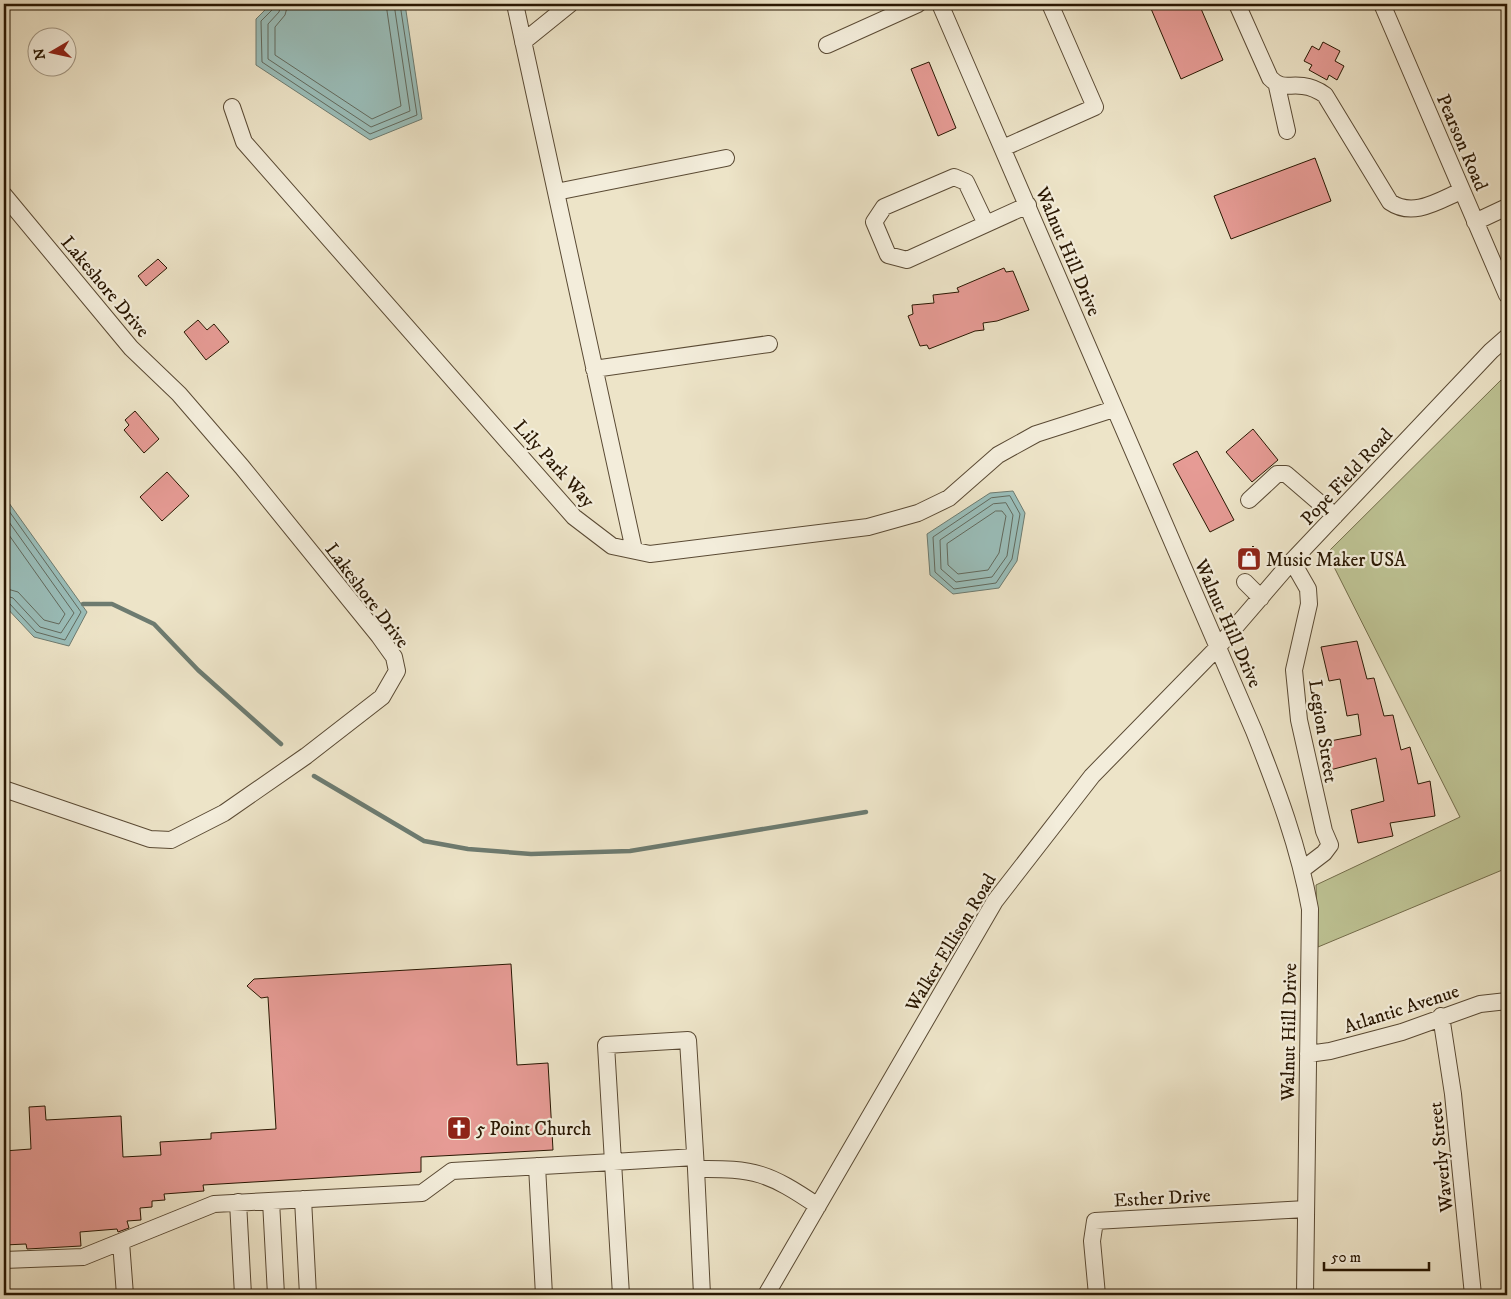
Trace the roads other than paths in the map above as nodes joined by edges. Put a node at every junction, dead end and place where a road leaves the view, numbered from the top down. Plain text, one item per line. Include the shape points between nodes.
1 (515, 4) edge
2 (570, 4) edge
3 (918, 4) edge
4 (940, 4) edge
5 (1050, 4) edge
6 (1237, 4) edge
7 (1382, 4) edge
8 (523, 42) junction
9 (827, 44) dead end
10 (1277, 86) junction
11 (232, 107) dead end
12 (1287, 131) dead end
13 (1003, 148) junction
14 (726, 158) dead end
15 (556, 192) junction
16 (1462, 192) junction
17 (4, 195) edge
18 (1028, 205) junction
19 (1507, 207) edge
20 (1475, 222) junction
21 (986, 224) junction
22 (1507, 295) edge
23 (1507, 337) edge
24 (769, 344) dead end
25 (594, 370) junction
26 (1114, 409) junction
27 (1249, 500) dead end
28 (1335, 516) junction
29 (634, 550) junction
30 (1292, 561) junction
31 (1245, 582) dead end
32 (1262, 598) junction
33 (1218, 647) junction
34 (4, 789) edge
35 (1303, 869) junction
36 (1507, 1002) edge
37 (1441, 1016) junction
38 (1308, 1054) junction
39 (613, 1162) junction
40 (695, 1163) junction
41 (537, 1166) junction
42 (303, 1199) junction
43 (271, 1201) junction
44 (238, 1202) junction
45 (818, 1206) junction
46 (1306, 1209) junction
47 (122, 1242) junction
48 (4, 1260) edge
49 (125, 1295) edge
50 (243, 1295) edge
51 (276, 1295) edge
52 (308, 1295) edge
53 (544, 1295) edge
54 (621, 1295) edge
55 (702, 1295) edge
56 (766, 1295) edge
57 (1097, 1295) edge
58 (1305, 1295) edge
59 (1473, 1295) edge

1 - 8 street
2 - 8 street
3 - 9 street
4 - 13 street, Walnut Hill Drive
5 - 13 street via 1096,107
6 - 10 street via 1270,78
7 - 16 street, Pearson Road
8 - 15 street
10 - 12 street
10 - 16 street via 1315,88 1325,95 1390,202 1399,208 1412,210
11 - 29 street, Lily Park Way via 244,142 574,517 612,546
13 - 18 street, Walnut Hill Drive
14 - 15 street
15 - 25 street
16 - 20 street, Pearson Road
17 - 34 street, Lakeshore Drive via 131,348 179,394 242,466 379,636 394,657 397,671 382,697 306,756 224,813 171,840 150,839
18 - 21 street
18 - 26 street, Walnut Hill Drive
19 - 20 street
20 - 22 street, Pearson Road
21 - 21 street via 907,260 888,255 874,222 884,208 954,177 966,182
23 - 28 street, Pope Field Road
24 - 25 street
25 - 29 street
26 - 29 street, Lily Park Way via 1036,434 998,455 949,498 918,513 868,526 650,554
26 - 33 street, Walnut Hill Drive
27 - 28 street via 1277,474 1286,474
28 - 30 street, Pope Field Road
30 - 32 street, Pope Field Road
30 - 35 street, Legion Street via 1308,588 1309,604 1294,670 1299,720 1319,812 1330,845
31 - 32 street
32 - 33 street, Pope Field Road
33 - 35 street, Walnut Hill Drive via 1258,739
33 - 45 street, Walker Ellison Road via 1092,776 995,900
35 - 38 street, Walnut Hill Drive via 1310,909
36 - 37 street, Atlantic Avenue via 1480,1004
37 - 38 street, Atlantic Avenue via 1402,1032
37 - 59 street, Waverly Street via 1453,1094
38 - 46 street, Walnut Hill Drive
39 - 40 street
39 - 40 street via 606,1045 688,1040
39 - 41 street
39 - 54 street
40 - 45 street via 760,1172 782,1181
40 - 55 street
41 - 42 street via 452,1171 422,1193
41 - 53 street
42 - 43 street
42 - 52 street
43 - 44 street
43 - 51 street
44 - 47 street via 214,1204
44 - 50 street
45 - 56 street, Walker Ellison Road
46 - 57 street, Esther Drive via 1095,1221 1092,1241
46 - 58 street, Walnut Hill Drive
47 - 48 street via 83,1257
47 - 49 street

